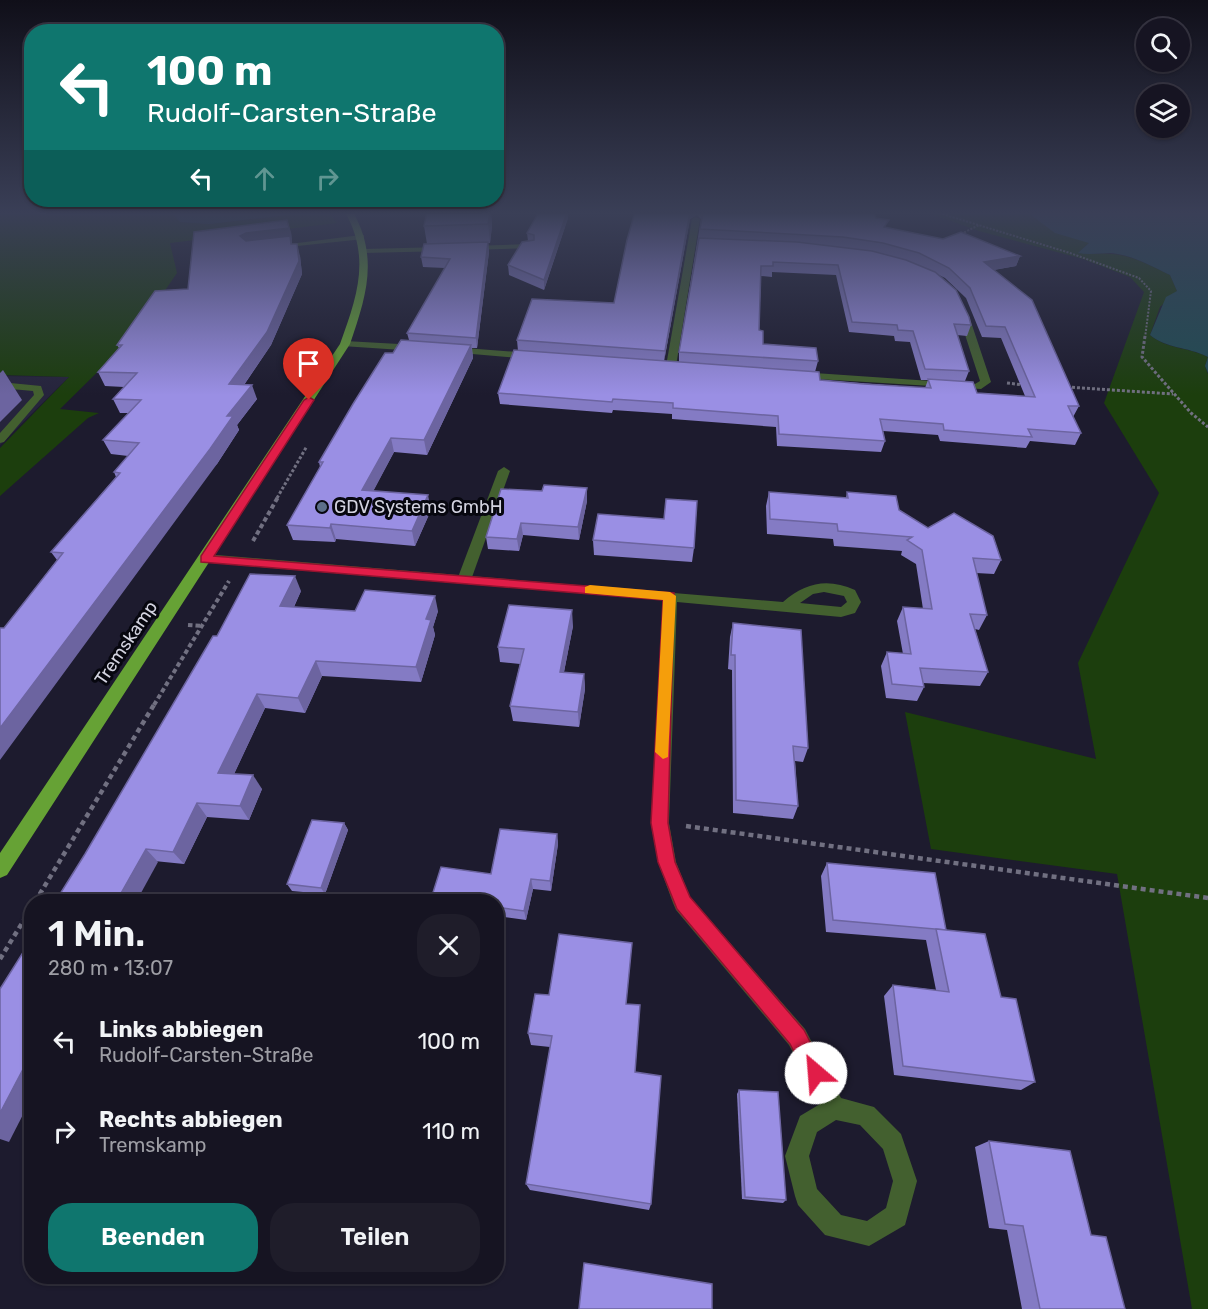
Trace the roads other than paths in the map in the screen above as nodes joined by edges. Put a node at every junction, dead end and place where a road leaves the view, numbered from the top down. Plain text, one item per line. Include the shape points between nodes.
1 (363, 273) edge
2 (688, 273) edge
3 (959, 299) edge
4 (345, 344) junction
5 (432, 349) edge
6 (444, 350) edge
7 (540, 356) edge
8 (659, 365) edge
9 (671, 366) junction
10 (683, 367) edge
11 (788, 375) edge
12 (0, 385) edge
13 (0, 440) edge
14 (504, 471) dead end
15 (205, 559) junction
16 (464, 580) junction
17 (670, 596) junction
18 (786, 607) dead end
19 (0, 869) edge
20 (834, 1108) junction

1 - 4 main road, Tremskamp via 362,298
2 - 9 street
3 - 11 street via 986,382 977,387
4 - 5 street
4 - 15 main road, Tremskamp
6 - 7 street
8 - 9 street
9 - 10 street
12 - 13 street via 29,386 37,388 39,394
14 - 16 street
15 - 16 street
15 - 19 main road, Tremskamp
16 - 17 street
17 - 18 street
17 - 20 street via 660,823 667,862 684,903 797,1037
20 - 20 street via 866,1115 893,1142 905,1181 896,1216 869,1234 834,1226 807,1196 797,1156 808,1124

